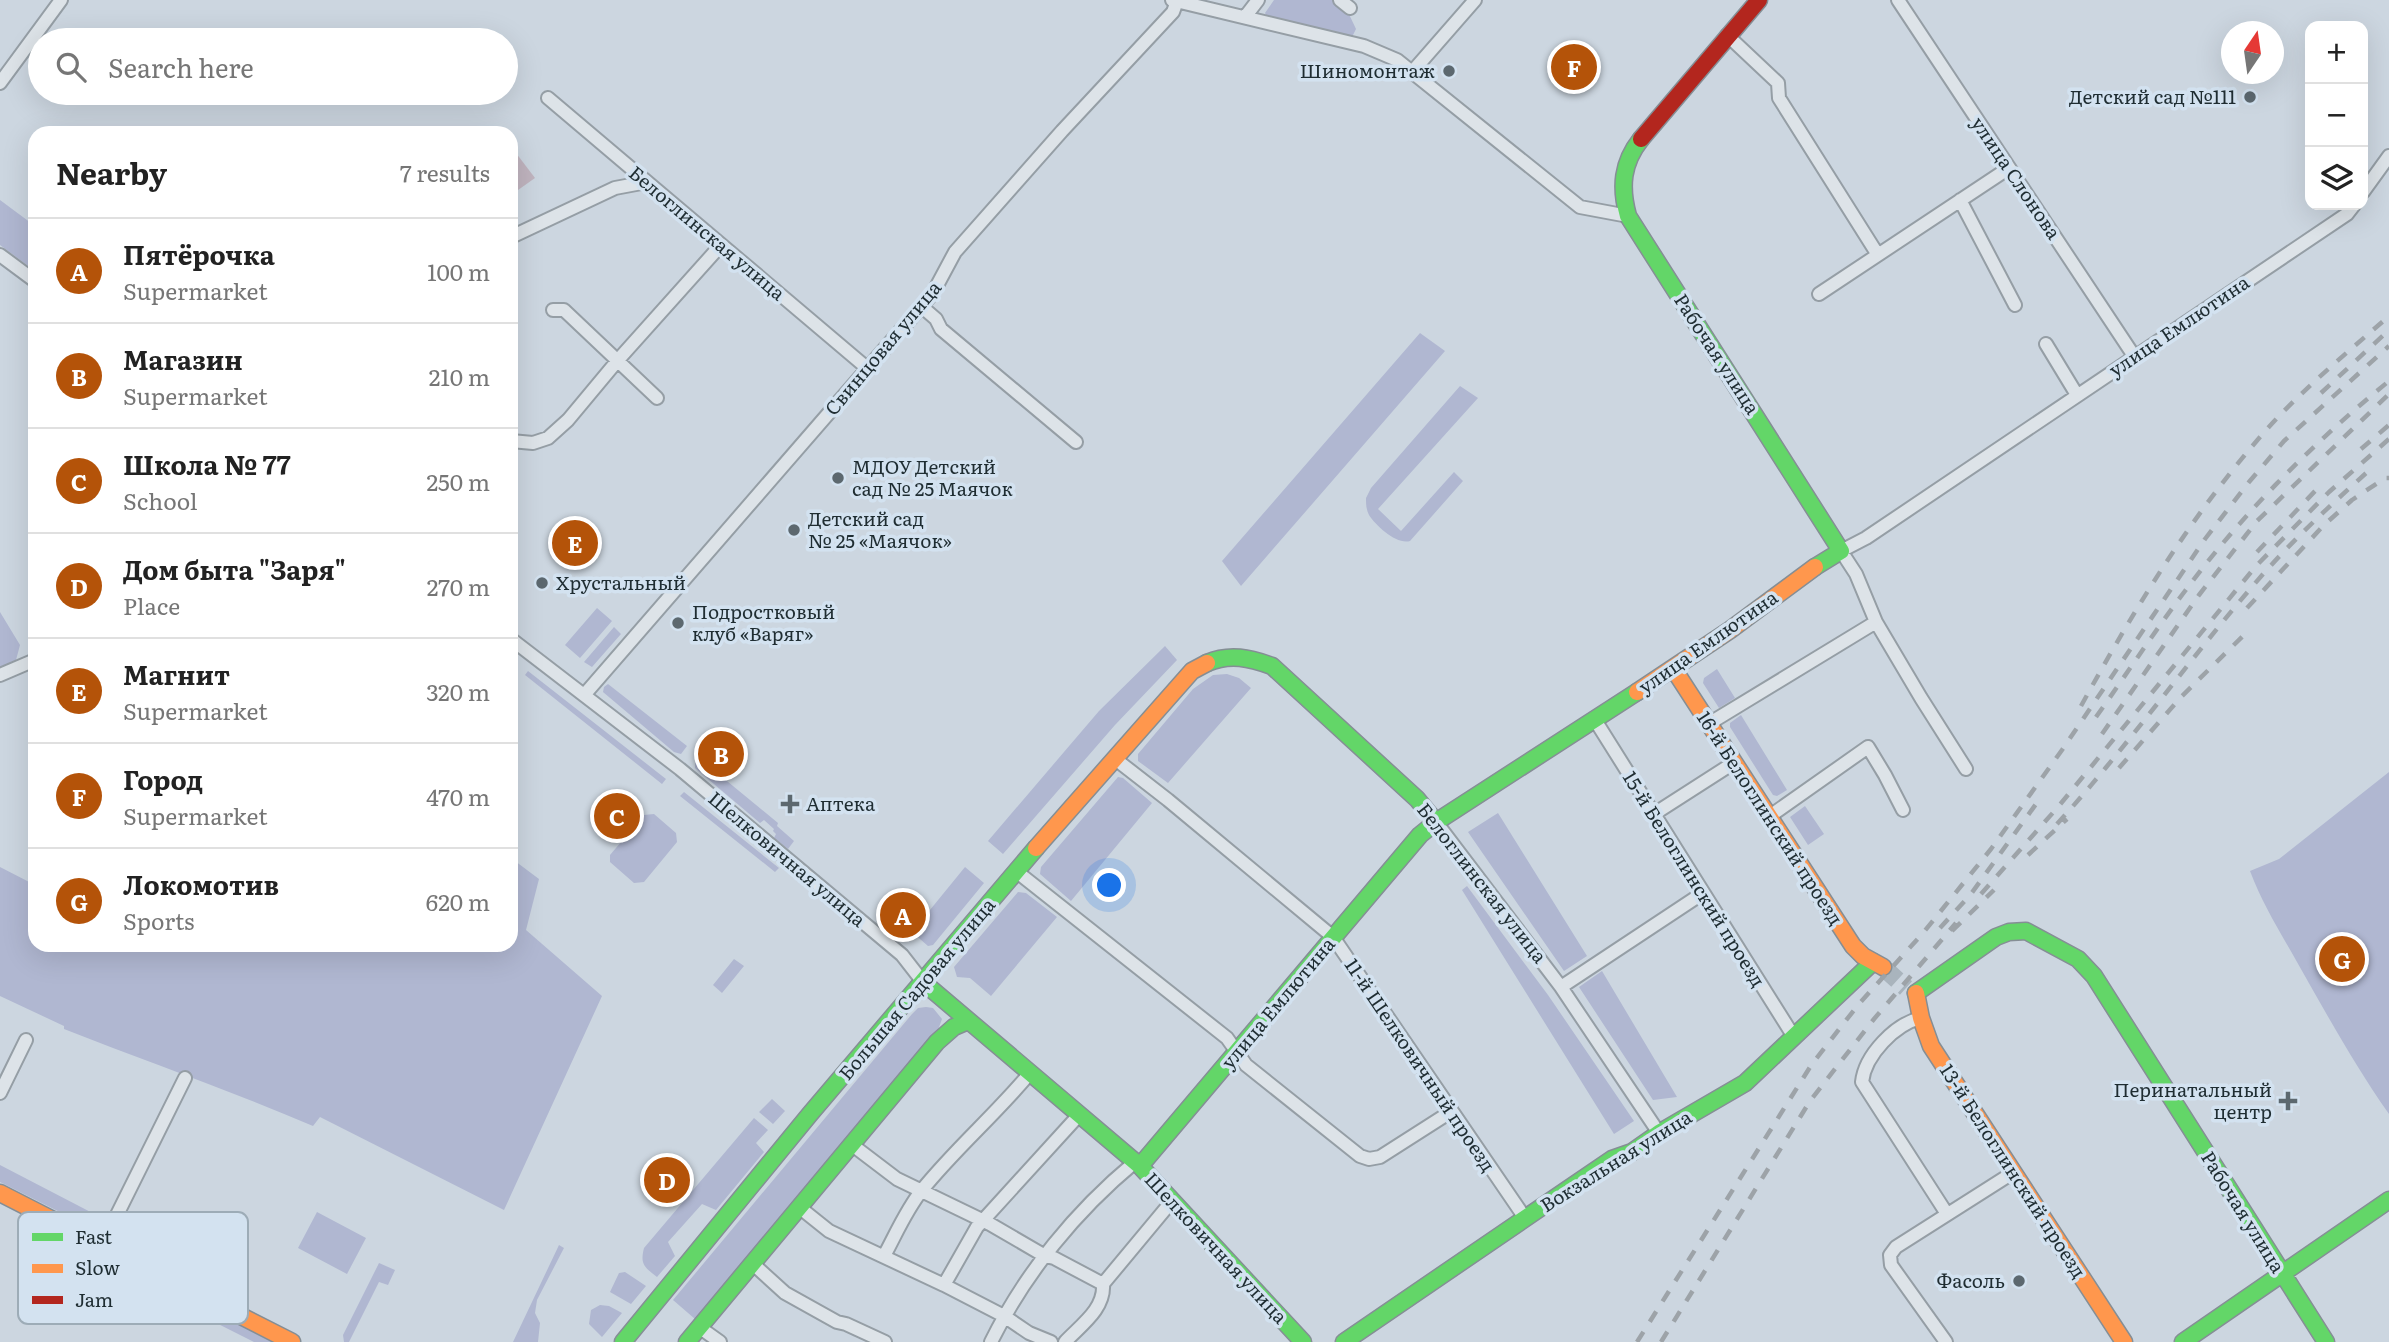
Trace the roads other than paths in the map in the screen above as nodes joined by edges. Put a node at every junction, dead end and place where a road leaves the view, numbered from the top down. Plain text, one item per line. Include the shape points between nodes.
1 (61, 0) edge
2 (1258, 0) edge
3 (1475, 0) edge
4 (1759, 0) edge
5 (1898, 0) edge
6 (1174, 1) edge
7 (1245, 18) junction
8 (40, 28) edge
9 (1727, 35) junction
10 (28, 45) edge
11 (1413, 71) junction
12 (0, 83) edge
13 (548, 97) dead end
14 (2389, 156) edge
15 (2009, 168) junction
16 (647, 182) junction
17 (2368, 185) edge
18 (1960, 200) junction
19 (2350, 210) edge
20 (1628, 216) junction
21 (518, 234) edge
22 (721, 245) junction
23 (0, 255) edge
24 (1878, 255) junction
25 (28, 276) edge
26 (1819, 294) dead end
27 (2015, 305) dead end
28 (921, 306) junction
29 (553, 310) dead end
30 (2046, 344) dead end
31 (2134, 356) junction
32 (618, 360) junction
33 (867, 368) junction
34 (2077, 395) junction
35 (657, 398) dead end
36 (518, 442) edge
37 (1076, 442) dead end
38 (1841, 551) junction
39 (1877, 622) junction
40 (518, 644) edge
41 (1228, 656) joint
42 (28, 663) edge
43 (1673, 668) junction
44 (0, 675) edge
45 (585, 694) junction
46 (1595, 720) junction
47 (1710, 723) junction
48 (1114, 758) junction
49 (1735, 762) junction
50 (1966, 769) dead end
51 (1903, 810) dead end
52 (1654, 814) junction
53 (1770, 816) junction
54 (1436, 822) junction
55 (1016, 872) junction
56 (1703, 893) junction
57 (1333, 937) junction
58 (1879, 965) joint
59 (923, 982) junction
60 (1561, 987) junction
61 (1911, 990) joint
62 (1921, 1018) junction
63 (968, 1021) junction
64 (1794, 1037) junction
65 (26, 1040) dead end
66 (1237, 1053) junction
67 (1030, 1073) junction
68 (186, 1078) dead end
69 (0, 1093) edge
70 (1452, 1111) junction
71 (1079, 1115) junction
72 (1659, 1133) junction
73 (851, 1144) junction
74 (1138, 1164) junction
75 (2014, 1172) junction
76 (921, 1191) junction
77 (0, 1193) edge
78 (2389, 1200) edge
79 (1172, 1201) junction
80 (799, 1207) junction
81 (37, 1212) edge
82 (119, 1212) edge
83 (1947, 1214) junction
84 (1525, 1218) junction
85 (983, 1221) junction
86 (884, 1256) junction
87 (1045, 1256) junction
88 (752, 1264) junction
89 (2282, 1274) junction
90 (1103, 1284) junction
91 (944, 1285) junction
92 (1003, 1316) junction
93 (248, 1320) edge
94 (699, 1327) junction
95 (292, 1342) edge
96 (623, 1342) edge
97 (687, 1342) edge
98 (720, 1342) edge
99 (885, 1342) edge
100 (991, 1342) edge
101 (1051, 1342) edge
102 (1065, 1342) edge
103 (1303, 1342) edge
104 (1344, 1342) edge
105 (1946, 1342) edge
106 (2124, 1342) edge
107 (2183, 1342) edge
108 (2326, 1342) edge

1 - 8 street
2 - 7 street
3 - 11 street
4 - 9 main road
5 - 15 street, улица Слонова
6 - 7 street
6 - 28 street, Свинцовая улица via 1173,12 955,252
7 - 11 street via 1364,46
9 - 20 main road via 1627,161 1623,197
9 - 24 street via 1778,83 1779,98
10 - 12 street
11 - 20 street via 1580,207
13 - 16 street, Белоглинская улица
14 - 17 street
15 - 18 street
15 - 31 street, улица Слонова
16 - 21 street via 615,188
16 - 22 street, Белоглинская улица
18 - 24 street
18 - 27 street
19 - 31 street, улица Емлютина
20 - 38 main road, Рабочая улица
22 - 32 street
22 - 33 street, Белоглинская улица
23 - 25 street
24 - 26 street
28 - 33 street, Свинцовая улица
28 - 37 street via 941,329
29 - 32 street via 564,310
30 - 34 street
31 - 34 street, улица Емлютина
32 - 35 street
32 - 36 street via 548,438
33 - 45 street, Свинцовая улица
34 - 38 street, улица Емлютина
38 - 39 street, Рабочая улица
38 - 43 main road, улица Емлютина via 1812,566 1753,615
39 - 47 street
39 - 50 street, Рабочая улица
40 - 45 street, Шелковичная улица
41 - 48 main road, Большая Садовая улица via 1192,671
41 - 54 main road, Белоглинская улица via 1244,656 1272,666 1417,799
42 - 44 street
43 - 46 main road, улица Емлютина
43 - 47 main road, 16-й Белоглинский проезд
45 - 59 street, Шелковичная улица via 902,955
46 - 52 street, 15-й Белоглинский проезд
46 - 54 main road, улица Емлютина
47 - 49 main road, 16-й Белоглинский проезд
48 - 55 main road, Большая Садовая улица
48 - 57 street, 11-й Шелковичный проезд
49 - 52 street
49 - 53 main road, 16-й Белоглинский проезд
51 - 53 street via 1868,747
52 - 56 street, 15-й Белоглинский проезд
53 - 58 main road, 16-й Белоглинский проезд via 1853,946
54 - 57 main road, улица Емлютина
54 - 60 street, Белоглинская улица
55 - 59 main road, Большая Садовая улица
55 - 66 street via 1227,1038
56 - 60 street
56 - 64 street, 15-й Белоглинский проезд
57 - 66 main road, улица Емлютина
57 - 70 street, 11-й Шелковичный проезд
58 - 64 main road, Вокзальная улица
59 - 63 main road, Шелковичная улица
59 - 96 main road, Большая Садовая улица
60 - 72 street, Белоглинская улица
61 - 62 main road, 13-й Белоглинский проезд
61 - 89 main road, Рабочая улица via 2009,932 2026,931 2078,959 2100,985
62 - 75 main road, 13-й Белоглинский проезд via 1931,1046
62 - 83 street via 1906,1021 1869,1057 1861,1082
63 - 67 main road, Шелковичная улица
63 - 73 main road via 947,1031
64 - 72 main road, Вокзальная улица via 1745,1083
65 - 69 street
66 - 70 street via 1246,1065 1369,1159 1380,1157
66 - 74 main road, улица Емлютина
67 - 71 main road, Шелковичная улица
67 - 76 street
68 - 82 street
70 - 84 street, 11-й Шелковичный проезд
71 - 74 main road, Шелковичная улица
71 - 85 street
72 - 84 main road, Вокзальная улица
73 - 76 street
73 - 80 main road
74 - 79 main road, Шелковичная улица
74 - 87 street, улица Емлютина via 1115,1179
75 - 83 street
75 - 106 main road, 13-й Белоглинский проезд
76 - 85 street
76 - 86 street
77 - 81 main road
78 - 89 main road
79 - 90 street
79 - 103 main road, Шелковичная улица
80 - 86 street via 829,1231
80 - 88 main road
83 - 105 street via 1890,1255 1891,1265
84 - 104 main road, Вокзальная улица
85 - 87 street
85 - 91 street
86 - 91 street
87 - 90 street
87 - 92 street, улица Емлютина
88 - 94 main road
88 - 99 street via 785,1293
89 - 107 main road
89 - 108 main road, Рабочая улица
90 - 102 street via 1100,1302
91 - 92 street
92 - 100 street, улица Емлютина
92 - 101 street
93 - 95 main road
94 - 97 main road
94 - 98 street

